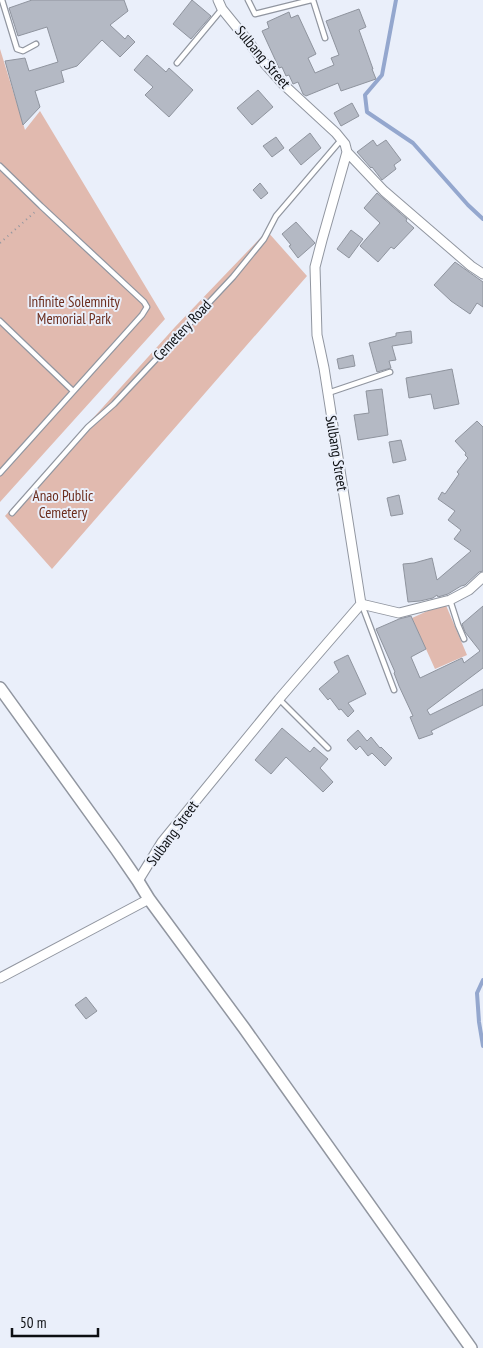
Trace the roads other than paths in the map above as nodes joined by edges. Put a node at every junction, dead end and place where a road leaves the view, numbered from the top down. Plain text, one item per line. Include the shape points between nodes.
1 (2, 0) edge
2 (218, 0) edge
3 (248, 0) edge
4 (312, 0) edge
5 (222, 9) junction
6 (325, 38) dead end
7 (36, 44) dead end
8 (177, 63) dead end
9 (342, 140) junction
10 (347, 152) junction
11 (0, 166) edge
12 (483, 274) edge
13 (0, 321) edge
14 (390, 372) dead end
15 (73, 391) junction
16 (327, 394) junction
17 (0, 473) edge
18 (12, 513) dead end
19 (483, 577) edge
20 (450, 600) junction
21 (361, 604) junction
22 (464, 639) dead end
23 (0, 688) edge
24 (394, 690) dead end
25 (279, 699) junction
26 (321, 742) junction
27 (316, 747) dead end
28 (328, 748) dead end
29 (138, 881) junction
30 (149, 899) junction
31 (0, 978) edge
32 (472, 1348) edge

1 - 7 lane via 17,49 23,51
2 - 5 street, Sulbang Street
3 - 4 lane via 255,14
4 - 6 lane
5 - 8 lane
5 - 9 street, Sulbang Street via 284,85
9 - 10 street, Sulbang Street
9 - 18 lane, Cemetery Road via 276,216 264,239 233,277 114,404 88,427
10 - 12 street via 384,191
10 - 16 street, Sulbang Street via 315,267 317,335
11 - 15 lane via 147,308
13 - 15 lane
14 - 16 lane
15 - 17 lane
16 - 21 street, Sulbang Street
19 - 20 street via 469,590
20 - 21 street via 399,613
20 - 22 lane
21 - 24 lane
21 - 25 street, Sulbang Street
23 - 29 street
25 - 26 lane
25 - 29 street, Sulbang Street via 162,842
26 - 27 lane
26 - 28 lane
29 - 30 street
30 - 31 street
30 - 32 street

